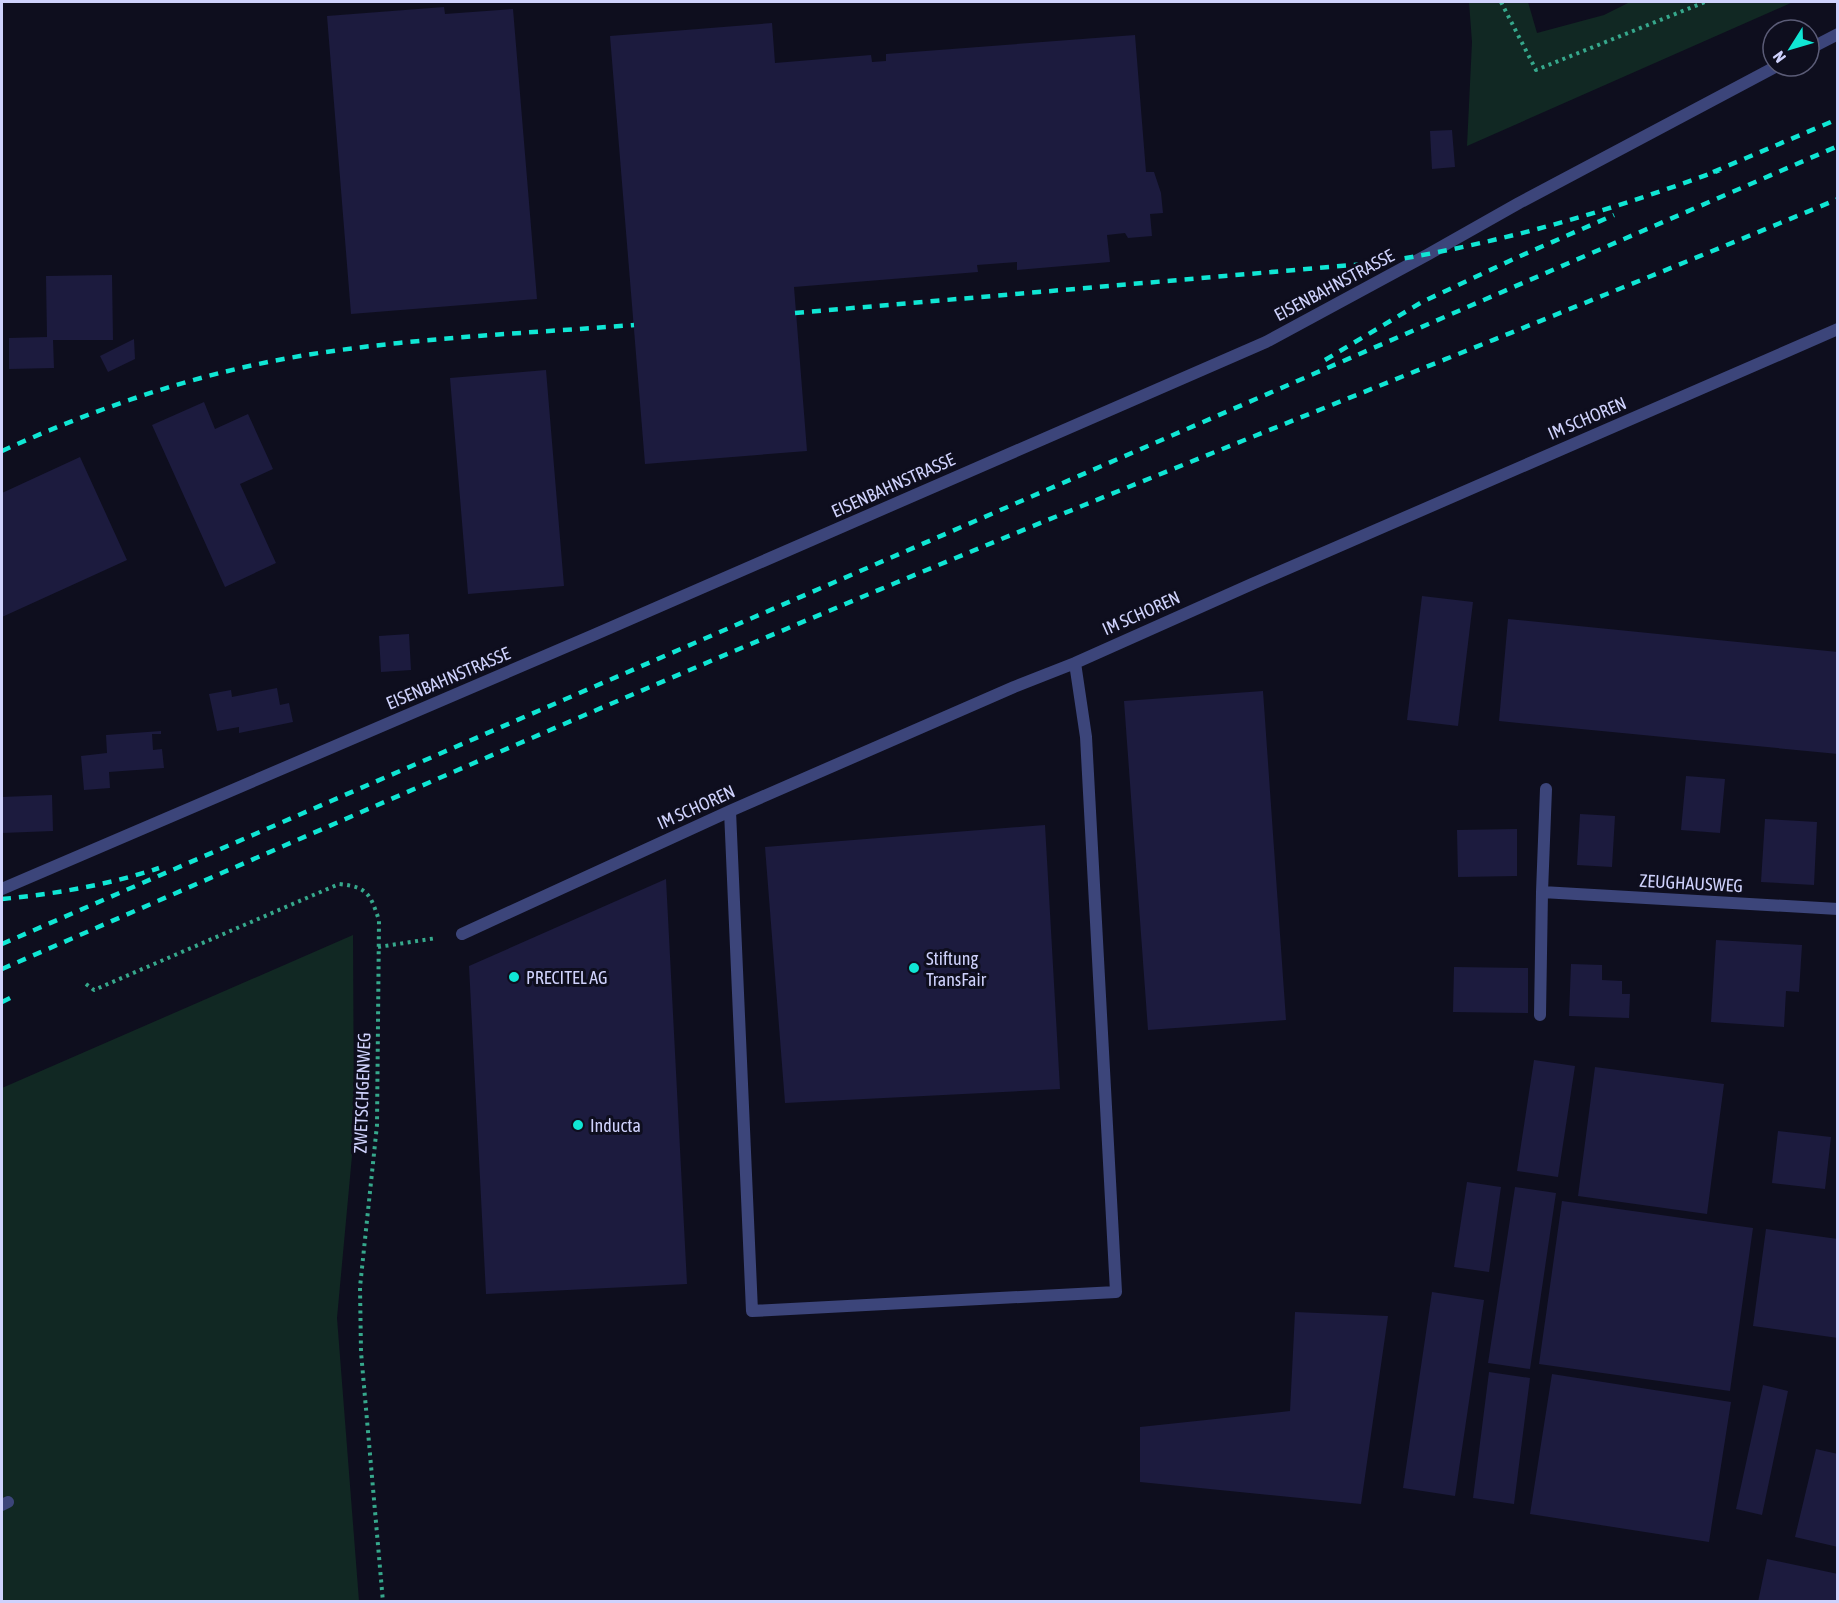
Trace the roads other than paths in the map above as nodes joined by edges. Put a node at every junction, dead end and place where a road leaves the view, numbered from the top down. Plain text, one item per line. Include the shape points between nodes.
1 (1838, 34) edge
2 (1821, 43) edge
3 (1761, 74) edge
4 (1838, 329) edge
5 (1076, 663) junction
6 (1546, 789) dead end
7 (730, 811) junction
8 (2, 889) edge
9 (1542, 892) junction
10 (1838, 909) edge
11 (462, 934) road end
12 (1540, 1015) dead end

1 - 2 street
3 - 8 street, EISENBAHNSTRASSE via 1266,342
4 - 5 street, IM SCHOREN
5 - 7 street, IM SCHOREN
5 - 7 street via 1086,737 1116,1292 752,1311
6 - 9 street
7 - 11 street, IM SCHOREN
9 - 10 street, ZEUGHAUSWEG
9 - 12 street

